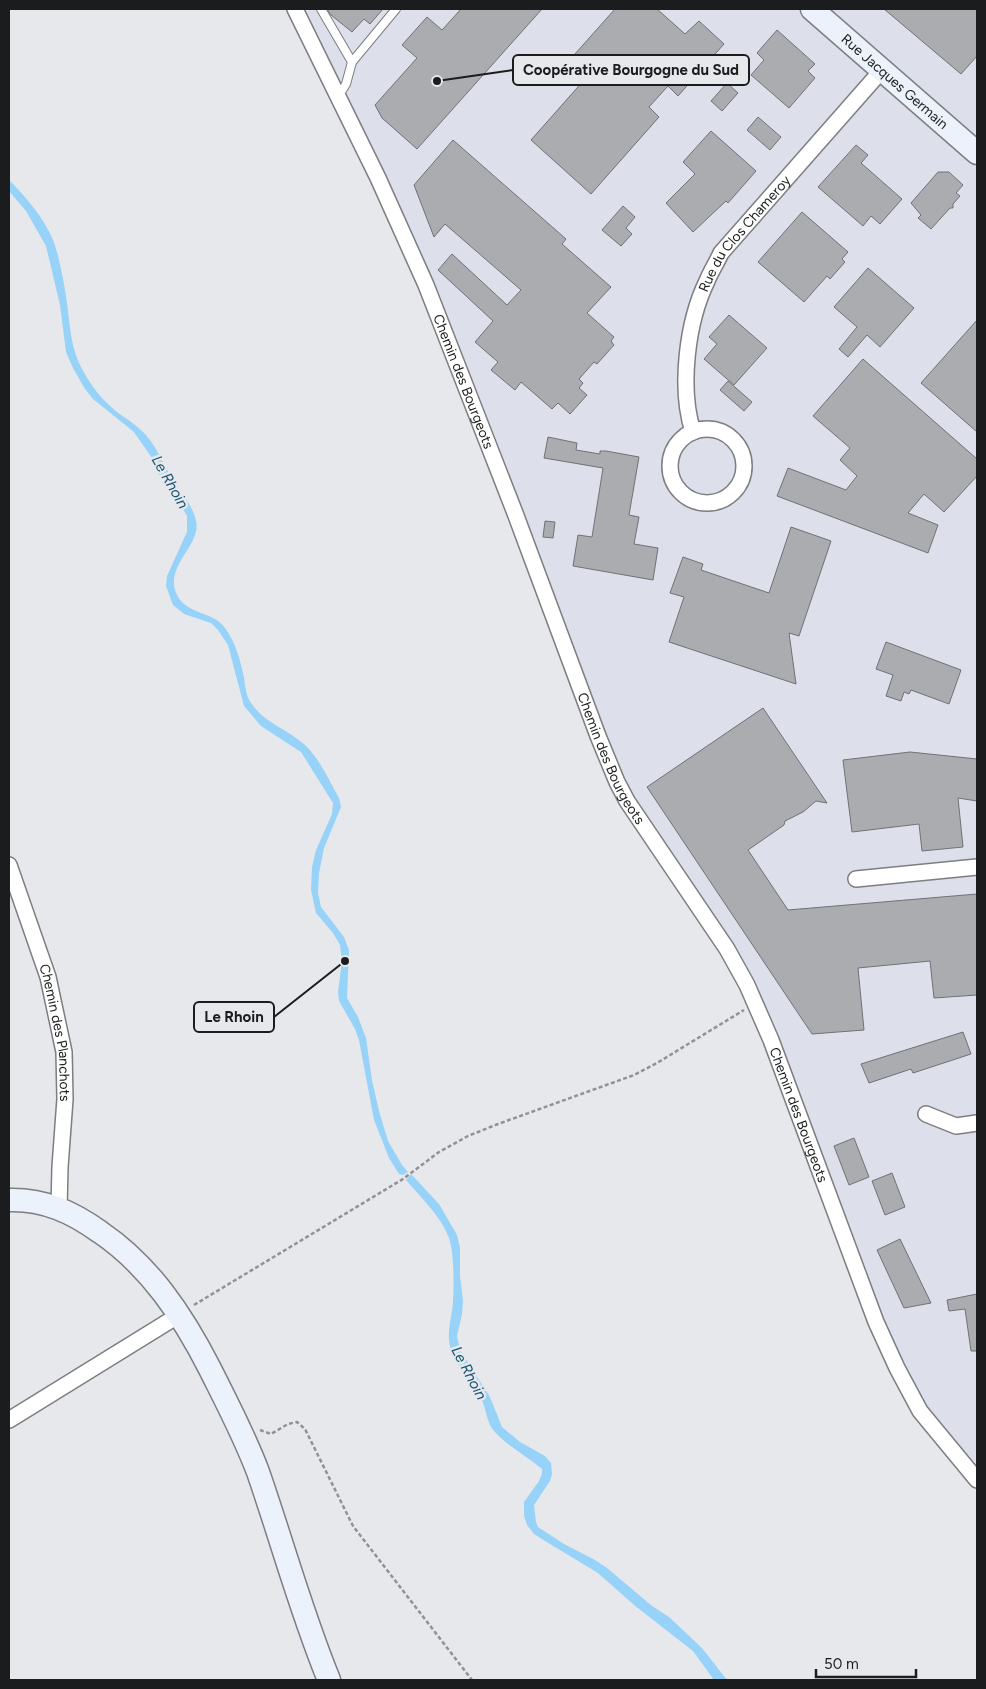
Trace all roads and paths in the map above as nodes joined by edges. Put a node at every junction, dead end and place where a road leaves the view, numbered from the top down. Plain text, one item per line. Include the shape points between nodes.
1 (294, 9) edge
2 (321, 9) edge
3 (396, 9) edge
4 (812, 9) edge
5 (352, 62) junction
6 (882, 70) junction
7 (338, 97) junction
8 (977, 153) edge
9 (693, 432) junction
10 (9, 864) edge
11 (977, 867) edge
12 (856, 879) dead end
13 (757, 1004) junction
14 (926, 1114) dead end
15 (977, 1123) edge
16 (9, 1200) edge
17 (59, 1208) junction
18 (179, 1315) junction
19 (9, 1420) edge
20 (258, 1429) dead end
21 (977, 1480) edge
22 (329, 1680) edge
23 (472, 1680) edge

1 - 7 street, Chemin des Bourgeots
2 - 5 lane
3 - 5 lane
4 - 6 street, Rue Jacques Germain
5 - 7 lane via 346,84
6 - 8 street, Rue Jacques Germain
6 - 9 street, Rue du Clos Chameroy via 722,253 706,282 695,312 685,373 686,399
7 - 13 street, Chemin des Bourgeots via 426,285 614,776 627,801 727,949
9 - 9 street via 678,442 670,467 671,476 680,492 695,502 721,501 741,483 744,465 740,448 719,431
10 - 17 street, Chemin des Planchots via 48,977 64,1052 65,1099
11 - 12 street
13 - 18 path via 634,1075 468,1136
13 - 21 street, Chemin des Bourgeots via 876,1322 897,1368 920,1411
14 - 15 street via 956,1126
16 - 17 street via 32,1201
17 - 18 street via 84,1221 127,1253 165,1294
18 - 19 street
18 - 22 street via 232,1411 245,1442
20 - 23 path via 271,1434 297,1422 304,1429 353,1526

